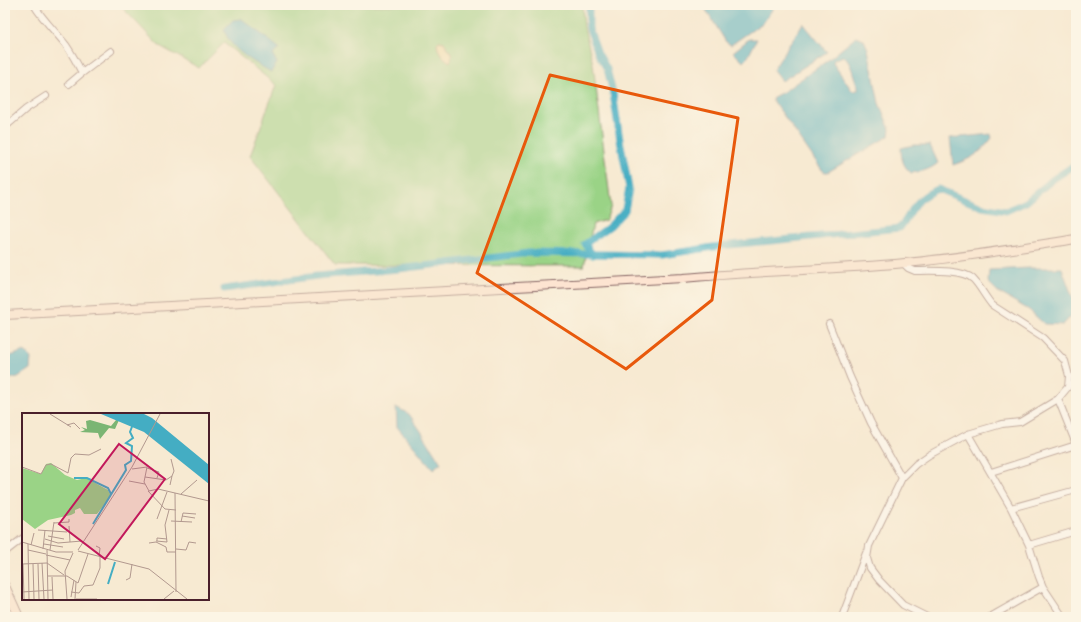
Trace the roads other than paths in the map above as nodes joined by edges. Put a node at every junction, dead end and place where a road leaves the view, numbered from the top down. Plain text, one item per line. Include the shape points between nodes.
1 (34, 5) edge
2 (111, 51) dead end
3 (82, 73) junction
4 (69, 84) dead end
5 (46, 96) dead end
6 (5, 126) edge
7 (1076, 239) edge
8 (904, 263) junction
9 (5, 315) edge
10 (829, 324) dead end
11 (1058, 399) junction
12 (968, 434) junction
13 (1076, 444) edge
14 (991, 472) junction
15 (902, 478) junction
16 (1076, 490) edge
17 (1011, 508) junction
18 (1076, 531) edge
19 (22, 539) edge
20 (1029, 545) junction
21 (869, 546) junction
22 (5, 552) edge
23 (6, 587) edge
24 (1044, 587) junction
25 (20, 617) edge
26 (23, 617) edge
27 (842, 617) edge
28 (927, 617) edge
29 (990, 617) edge
30 (1063, 617) edge

1 - 3 street via 43,20 65,44
2 - 3 street
3 - 4 street
5 - 6 street
7 - 8 main road via 970,256
8 - 9 main road via 684,278
8 - 11 street via 915,271 966,274 973,279 992,304 1043,338 1065,361 1069,376 1068,387
10 - 15 street via 871,423
11 - 12 street via 1020,422 1002,424
11 - 13 street
12 - 14 street
12 - 15 street via 929,455
13 - 14 street
14 - 17 street
15 - 21 street
16 - 17 street
17 - 20 street
18 - 20 street
19 - 22 street
20 - 24 street
21 - 27 street
21 - 28 street via 867,558 870,568 879,580 903,605
23 - 25 main road
23 - 26 main road
24 - 29 street
24 - 30 street

